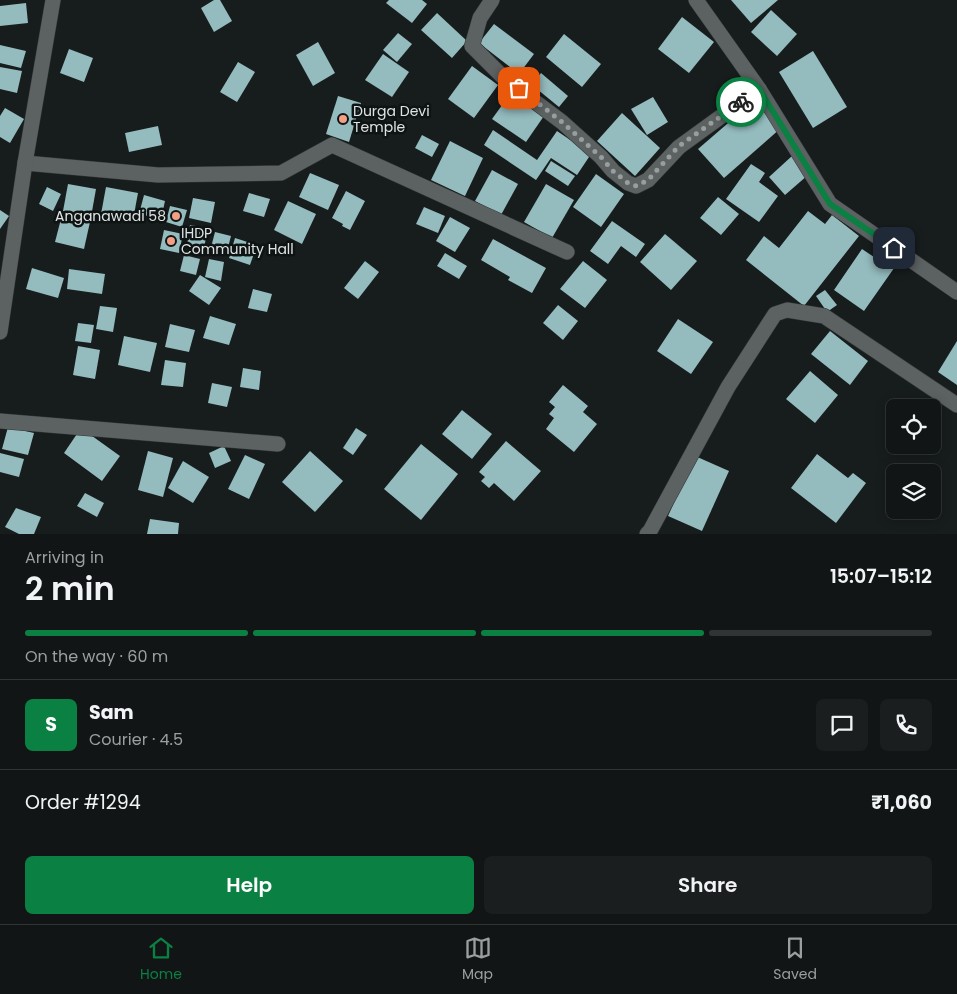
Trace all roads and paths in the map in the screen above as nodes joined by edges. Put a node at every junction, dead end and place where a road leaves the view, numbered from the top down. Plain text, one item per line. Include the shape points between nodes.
1 (53, 0) edge
2 (492, 0) edge
3 (696, 0) edge
4 (759, 89) junction
5 (26, 163) junction
6 (567, 252) dead end
7 (957, 292) edge
8 (0, 332) edge
9 (957, 405) edge
10 (0, 421) edge
11 (278, 444) dead end
12 (651, 533) edge

1 - 5 street
2 - 4 street via 480,18 472,46 506,80 562,122 613,171 636,186 648,180 679,146
3 - 4 street
4 - 7 street via 830,204
5 - 6 street via 158,175 281,174 332,145
5 - 8 street
9 - 12 street via 824,316 787,310 775,314 728,387
10 - 11 street

